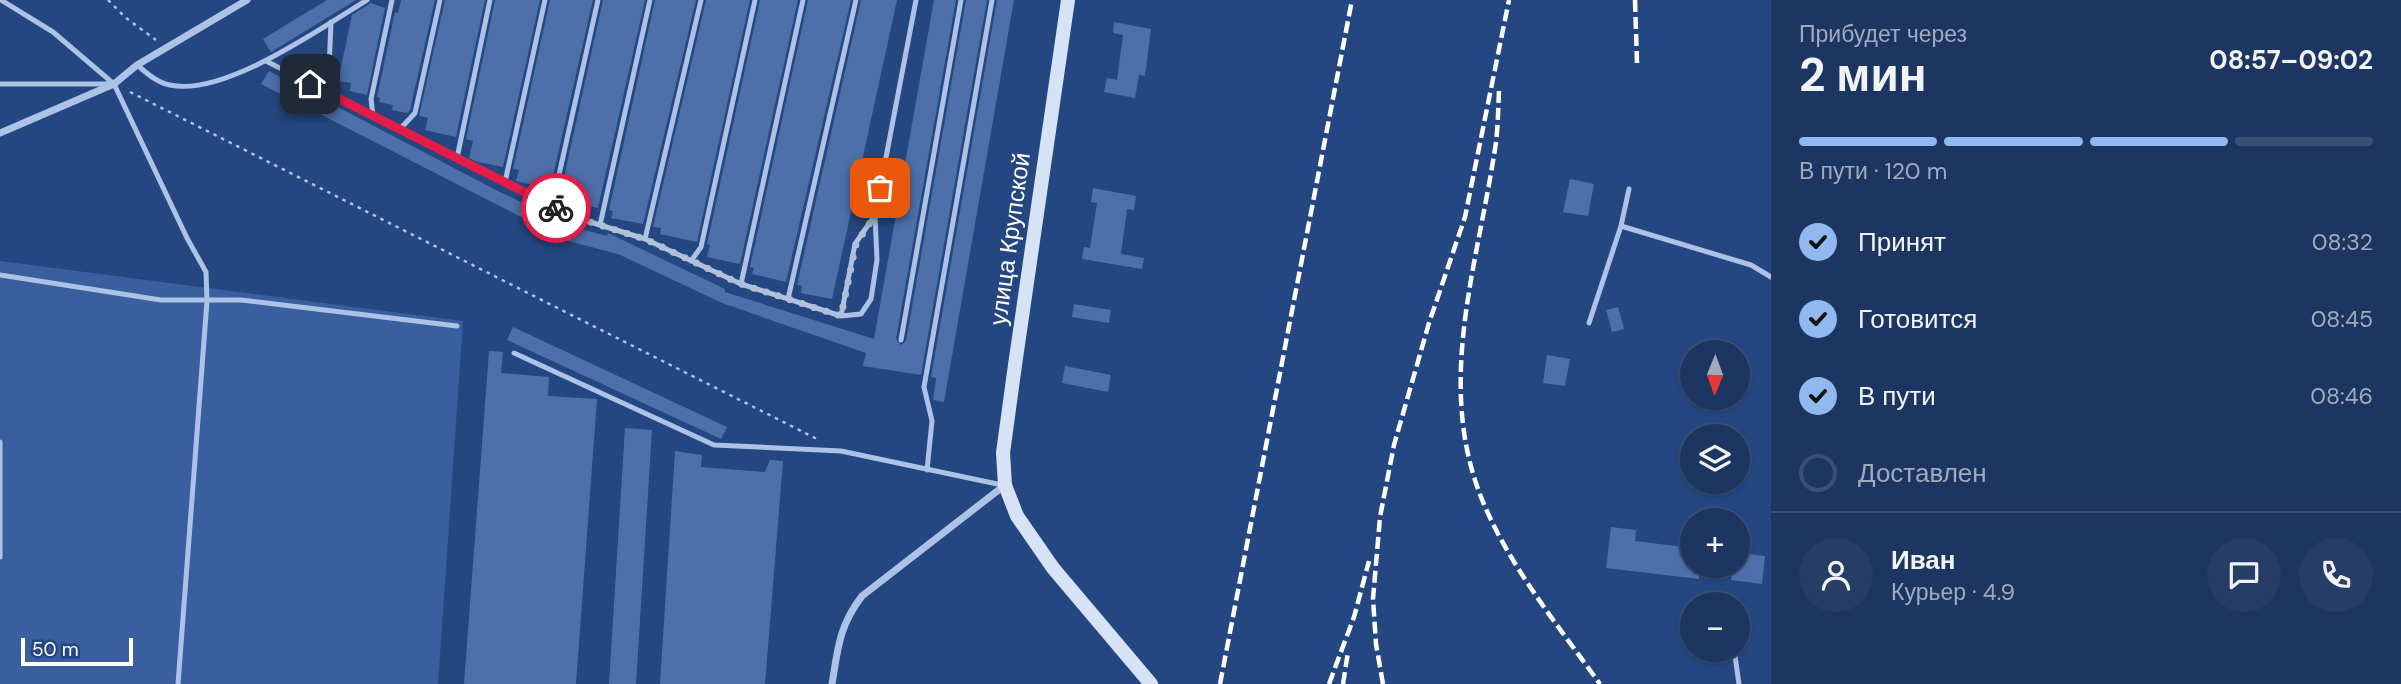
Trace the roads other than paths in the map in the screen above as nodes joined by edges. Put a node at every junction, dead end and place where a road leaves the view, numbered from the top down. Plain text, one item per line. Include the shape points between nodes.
1 (1, 0) edge
2 (247, 0) edge
3 (367, 0) edge
4 (392, 0) edge
5 (440, 0) edge
6 (490, 0) edge
7 (545, 0) edge
8 (598, 0) edge
9 (650, 0) edge
10 (701, 0) edge
11 (755, 0) edge
12 (803, 0) edge
13 (856, 0) edge
14 (916, 0) edge
15 (961, 0) edge
16 (992, 0) edge
17 (1068, 0) edge
18 (331, 22) junction
19 (266, 61) junction
20 (138, 65) junction
21 (0, 84) edge
22 (114, 84) junction
23 (328, 93) junction
24 (373, 116) junction
25 (400, 129) junction
26 (0, 133) edge
27 (457, 158) junction
28 (505, 182) junction
29 (1629, 189) dead end
30 (552, 206) junction
31 (875, 215) junction
32 (600, 225) junction
33 (1622, 226) junction
34 (645, 239) junction
35 (691, 261) junction
36 (0, 275) edge
37 (1771, 277) edge
38 (741, 284) junction
39 (788, 299) junction
40 (207, 301) junction
41 (841, 316) junction
42 (1589, 323) dead end
43 (457, 326) dead end
44 (901, 340) dead end
45 (514, 353) dead end
46 (0, 442) edge
47 (927, 470) junction
48 (1005, 485) junction
49 (0, 558) edge
50 (1736, 662) edge
51 (178, 684) edge
52 (832, 684) edge
53 (1151, 684) edge
54 (1739, 684) edge

1 - 22 lane via 53,32
2 - 20 street
3 - 18 lane
4 - 24 lane via 371,99
5 - 25 lane via 415,113
6 - 27 lane
7 - 28 lane
8 - 30 lane
9 - 32 lane
10 - 34 lane
11 - 35 lane via 701,247
12 - 38 lane
13 - 39 lane
14 - 31 lane
15 - 44 lane
16 - 47 lane via 923,387 932,421
17 - 48 main road, улица Крупской via 1003,453
18 - 19 lane
18 - 23 lane
19 - 20 lane via 230,78 171,86
19 - 23 lane
20 - 22 street
21 - 22 lane
22 - 26 street
22 - 40 lane via 206,272
23 - 24 lane
24 - 25 lane
25 - 27 lane
27 - 28 lane
28 - 30 lane
29 - 33 lane
30 - 32 lane
31 - 41 lane via 856,244
31 - 41 lane via 877,260 871,299 861,314
32 - 34 lane
33 - 37 lane via 1751,265
33 - 42 lane
34 - 35 lane
35 - 38 lane
36 - 40 lane via 161,300
38 - 39 lane
39 - 41 lane
40 - 43 lane via 241,300
40 - 51 lane
45 - 47 lane via 714,445 841,451
46 - 49 lane
47 - 48 lane
48 - 52 street via 862,596 848,614 839,638
48 - 53 main road, улица Крупской via 1017,516 1054,568
50 - 54 lane

